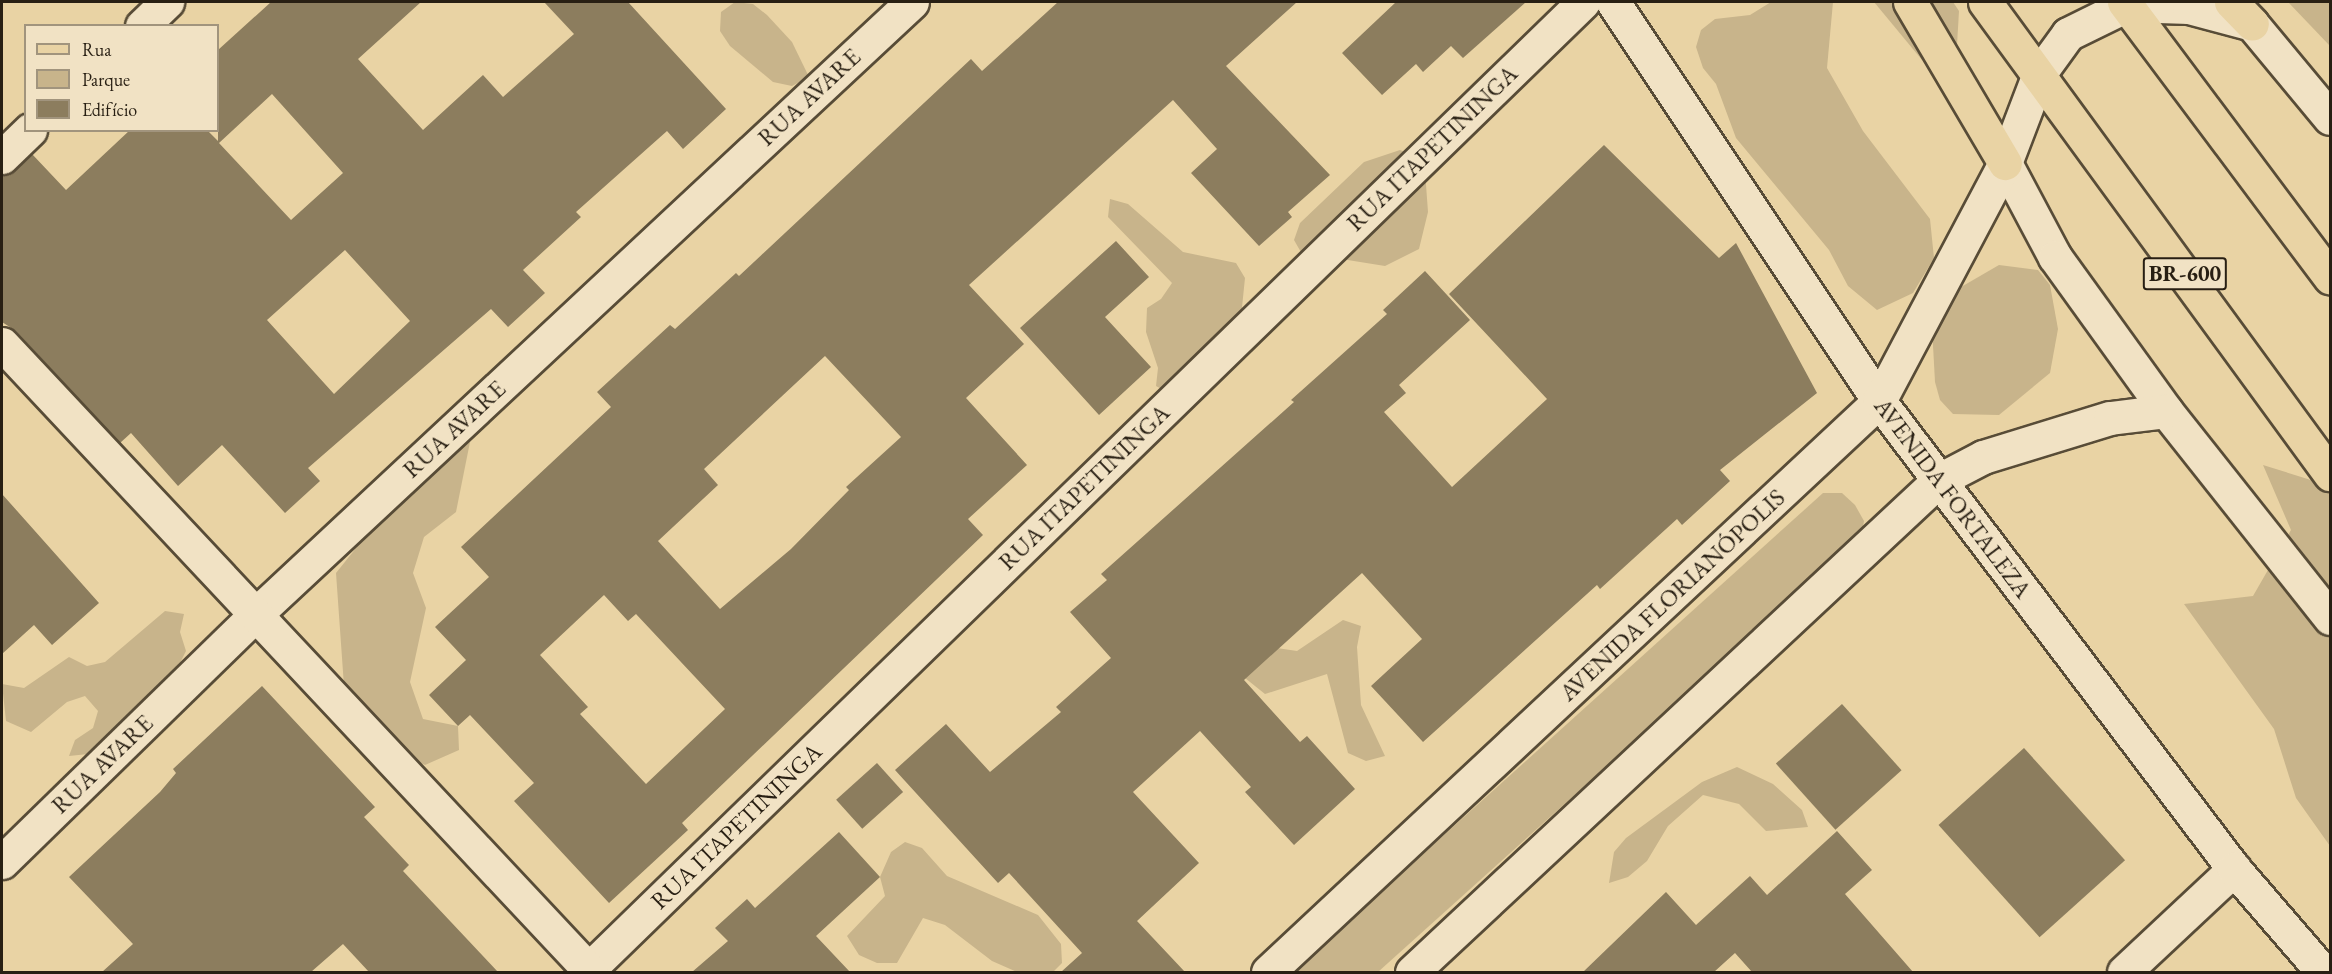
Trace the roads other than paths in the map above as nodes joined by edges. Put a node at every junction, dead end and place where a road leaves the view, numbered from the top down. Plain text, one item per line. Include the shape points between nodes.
1 (167, 2) edge
2 (912, 2) edge
3 (1583, 2) edge
4 (1613, 2) edge
5 (1910, 2) edge
6 (1985, 2) edge
7 (2126, 3) edge
8 (2241, 13) edge
9 (144, 24) edge
10 (2038, 74) junction
11 (2331, 118) edge
12 (28, 132) edge
13 (2, 157) edge
14 (2005, 163) junction
15 (2331, 277) edge
16 (2, 344) edge
17 (1879, 400) junction
18 (2166, 411) junction
19 (2331, 474) edge
20 (1939, 480) junction
21 (256, 614) junction
22 (2331, 618) edge
23 (2, 862) edge
24 (2234, 869) junction
25 (589, 972) edge
26 (1268, 972) edge
27 (1412, 972) edge
28 (2124, 972) edge
29 (2323, 972) edge

1 - 9 street
2 - 21 street, RUA AVARE
3 - 25 street, RUA ITAPETININGA
4 - 17 street, AVENIDA FORTALEZA
5 - 14 main road
6 - 10 main road, BR-600
7 - 8 street
7 - 10 street, AVENIDA FLORIANÓPOLIS via 2068,34
7 - 15 main road
8 - 11 street
10 - 14 street, AVENIDA FLORIANÓPOLIS
10 - 19 main road, BR-600
12 - 13 street
14 - 17 street, AVENIDA FLORIANÓPOLIS
14 - 18 street via 2055,257
16 - 21 street
17 - 20 street, AVENIDA FORTALEZA
17 - 26 street, AVENIDA FLORIANÓPOLIS
18 - 20 street via 2110,418 1983,457
18 - 22 street
20 - 24 street, AVENIDA FORTALEZA
20 - 27 street
21 - 23 street, RUA AVARE
21 - 25 street
24 - 28 street
24 - 29 street, AVENIDA FORTALEZA

